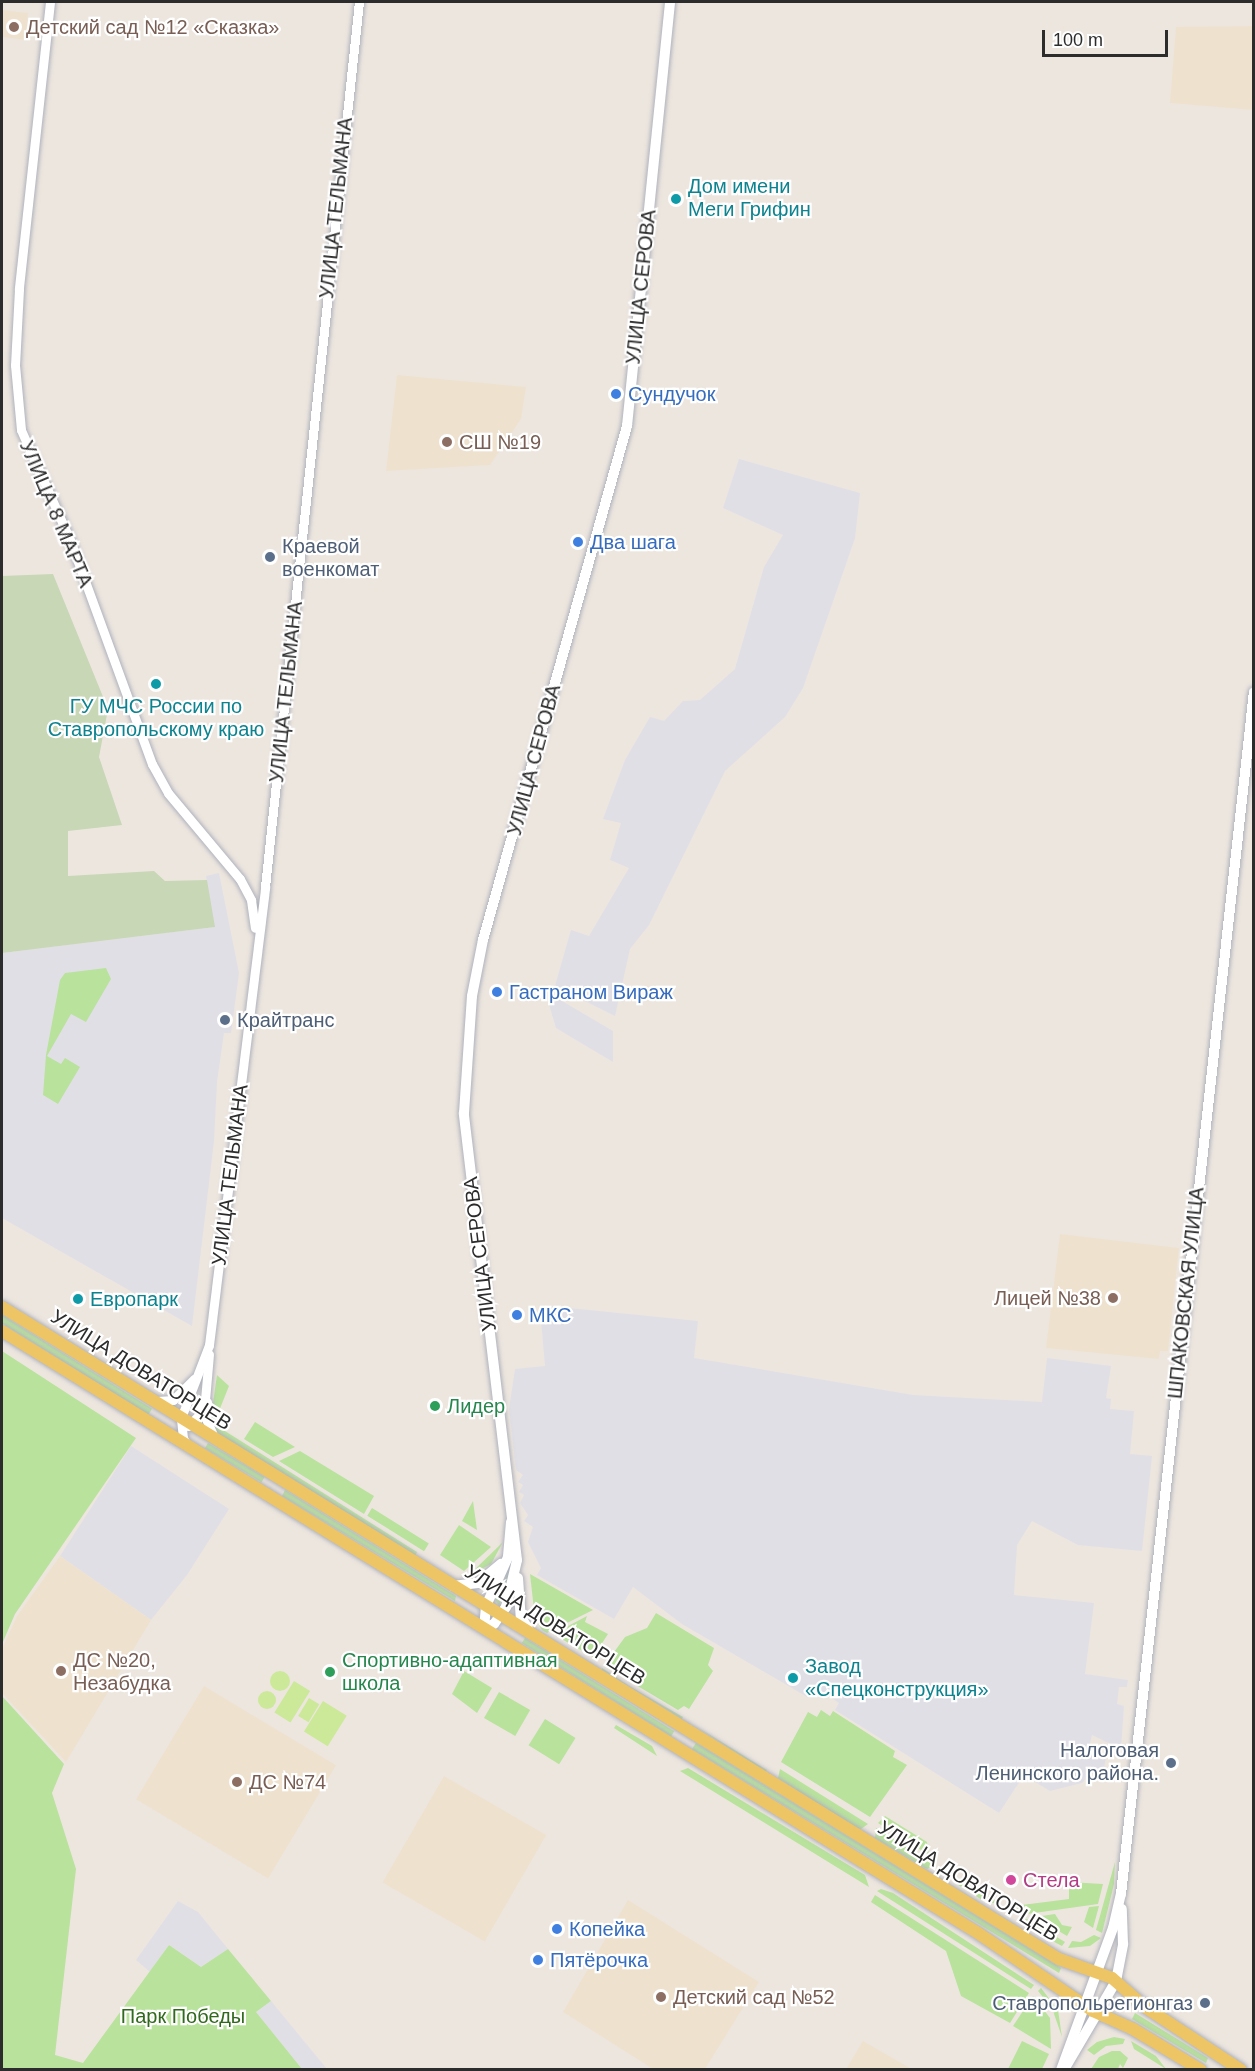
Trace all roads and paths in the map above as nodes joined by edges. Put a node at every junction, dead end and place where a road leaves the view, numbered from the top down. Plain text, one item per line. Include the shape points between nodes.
1 (50, 2) edge
2 (359, 2) edge
3 (670, 2) edge
4 (1254, 692) edge
5 (252, 984) junction
6 (2, 1307) edge
7 (2, 1331) edge
8 (208, 1345) junction
9 (202, 1367) junction
10 (209, 1384) junction
11 (153, 1401) junction
12 (184, 1424) junction
13 (161, 1429) junction
14 (216, 1439) junction
15 (187, 1445) junction
16 (279, 1478) junction
17 (270, 1496) junction
18 (511, 1522) junction
19 (510, 1541) junction
20 (517, 1560) junction
21 (453, 1586) junction
22 (486, 1606) junction
23 (502, 1616) junction
24 (484, 1628) junction
25 (532, 1634) junction
26 (1121, 1894) junction
27 (1120, 1984) junction
28 (1062, 2070) edge
29 (1201, 2070) edge
30 (1240, 2070) edge

1 - 5 street, УЛИЦА 8 МАРТА via 19,289 15,365 21,429 70,540 152,764 168,793 236,874 251,900 255,924
2 - 5 street, УЛИЦА ТЕЛЬМАНА
3 - 18 main road, УЛИЦА СЕРОВА via 627,426 483,940 471,1006 464,1113
4 - 26 main road, ШПАКОВСКАЯ УЛИЦА
5 - 8 street, УЛИЦА ТЕЛЬМАНА
6 - 11 main road, УЛИЦА ДОВАТОРЦЕВ
7 - 13 main road, УЛИЦА ДОВАТОРЦЕВ
8 - 9 street, УЛИЦА ТЕЛЬМАНА
8 - 10 street, УЛИЦА ТЕЛЬМАНА
9 - 11 street, УЛИЦА ТЕЛЬМАНА via 181,1394 165,1402
9 - 12 street, УЛИЦА ТЕЛЬМАНА
10 - 12 street, УЛИЦА ТЕЛЬМАНА via 201,1411
10 - 14 street, УЛИЦА ТЕЛЬМАНА via 207,1419
11 - 12 main road, УЛИЦА ДОВАТОРЦЕВ
12 - 13 street
12 - 14 main road, УЛИЦА ДОВАТОРЦЕВ
12 - 15 street
13 - 15 main road, УЛИЦА ДОВАТОРЦЕВ
14 - 16 main road, УЛИЦА ДОВАТОРЦЕВ
15 - 17 main road, УЛИЦА ДОВАТОРЦЕВ
16 - 17 main road
16 - 21 main road, УЛИЦА ДОВАТОРЦЕВ
17 - 24 main road, УЛИЦА ДОВАТОРЦЕВ
18 - 19 main road, УЛИЦА СЕРОВА
18 - 20 main road, УЛИЦА СЕРОВА
19 - 21 main road, УЛИЦА СЕРОВА via 500,1567 489,1577 463,1587
19 - 22 main road, УЛИЦА СЕРОВА via 503,1569
20 - 23 main road, УЛИЦА СЕРОВА via 513,1588
20 - 25 main road, УЛИЦА СЕРОВА via 521,1617
21 - 22 main road, УЛИЦА ДОВАТОРЦЕВ
22 - 23 main road, УЛИЦА ДОВАТОРЦЕВ
22 - 24 main road, УЛИЦА СЕРОВА
23 - 24 main road
23 - 25 main road, УЛИЦА ДОВАТОРЦЕВ
24 - 29 main road, УЛИЦА ДОВАТОРЦЕВ via 978,1933 1106,2018 1133,2029
25 - 27 main road, УЛИЦА ДОВАТОРЦЕВ via 1059,1959
26 - 27 main road, ШПАКОВСКАЯ УЛИЦА
26 - 28 main road, ШПАКОВСКАЯ УЛИЦА via 1113,1928
27 - 28 main road, ШПАКОВСКАЯ УЛИЦА
27 - 30 main road via 1145,2007

